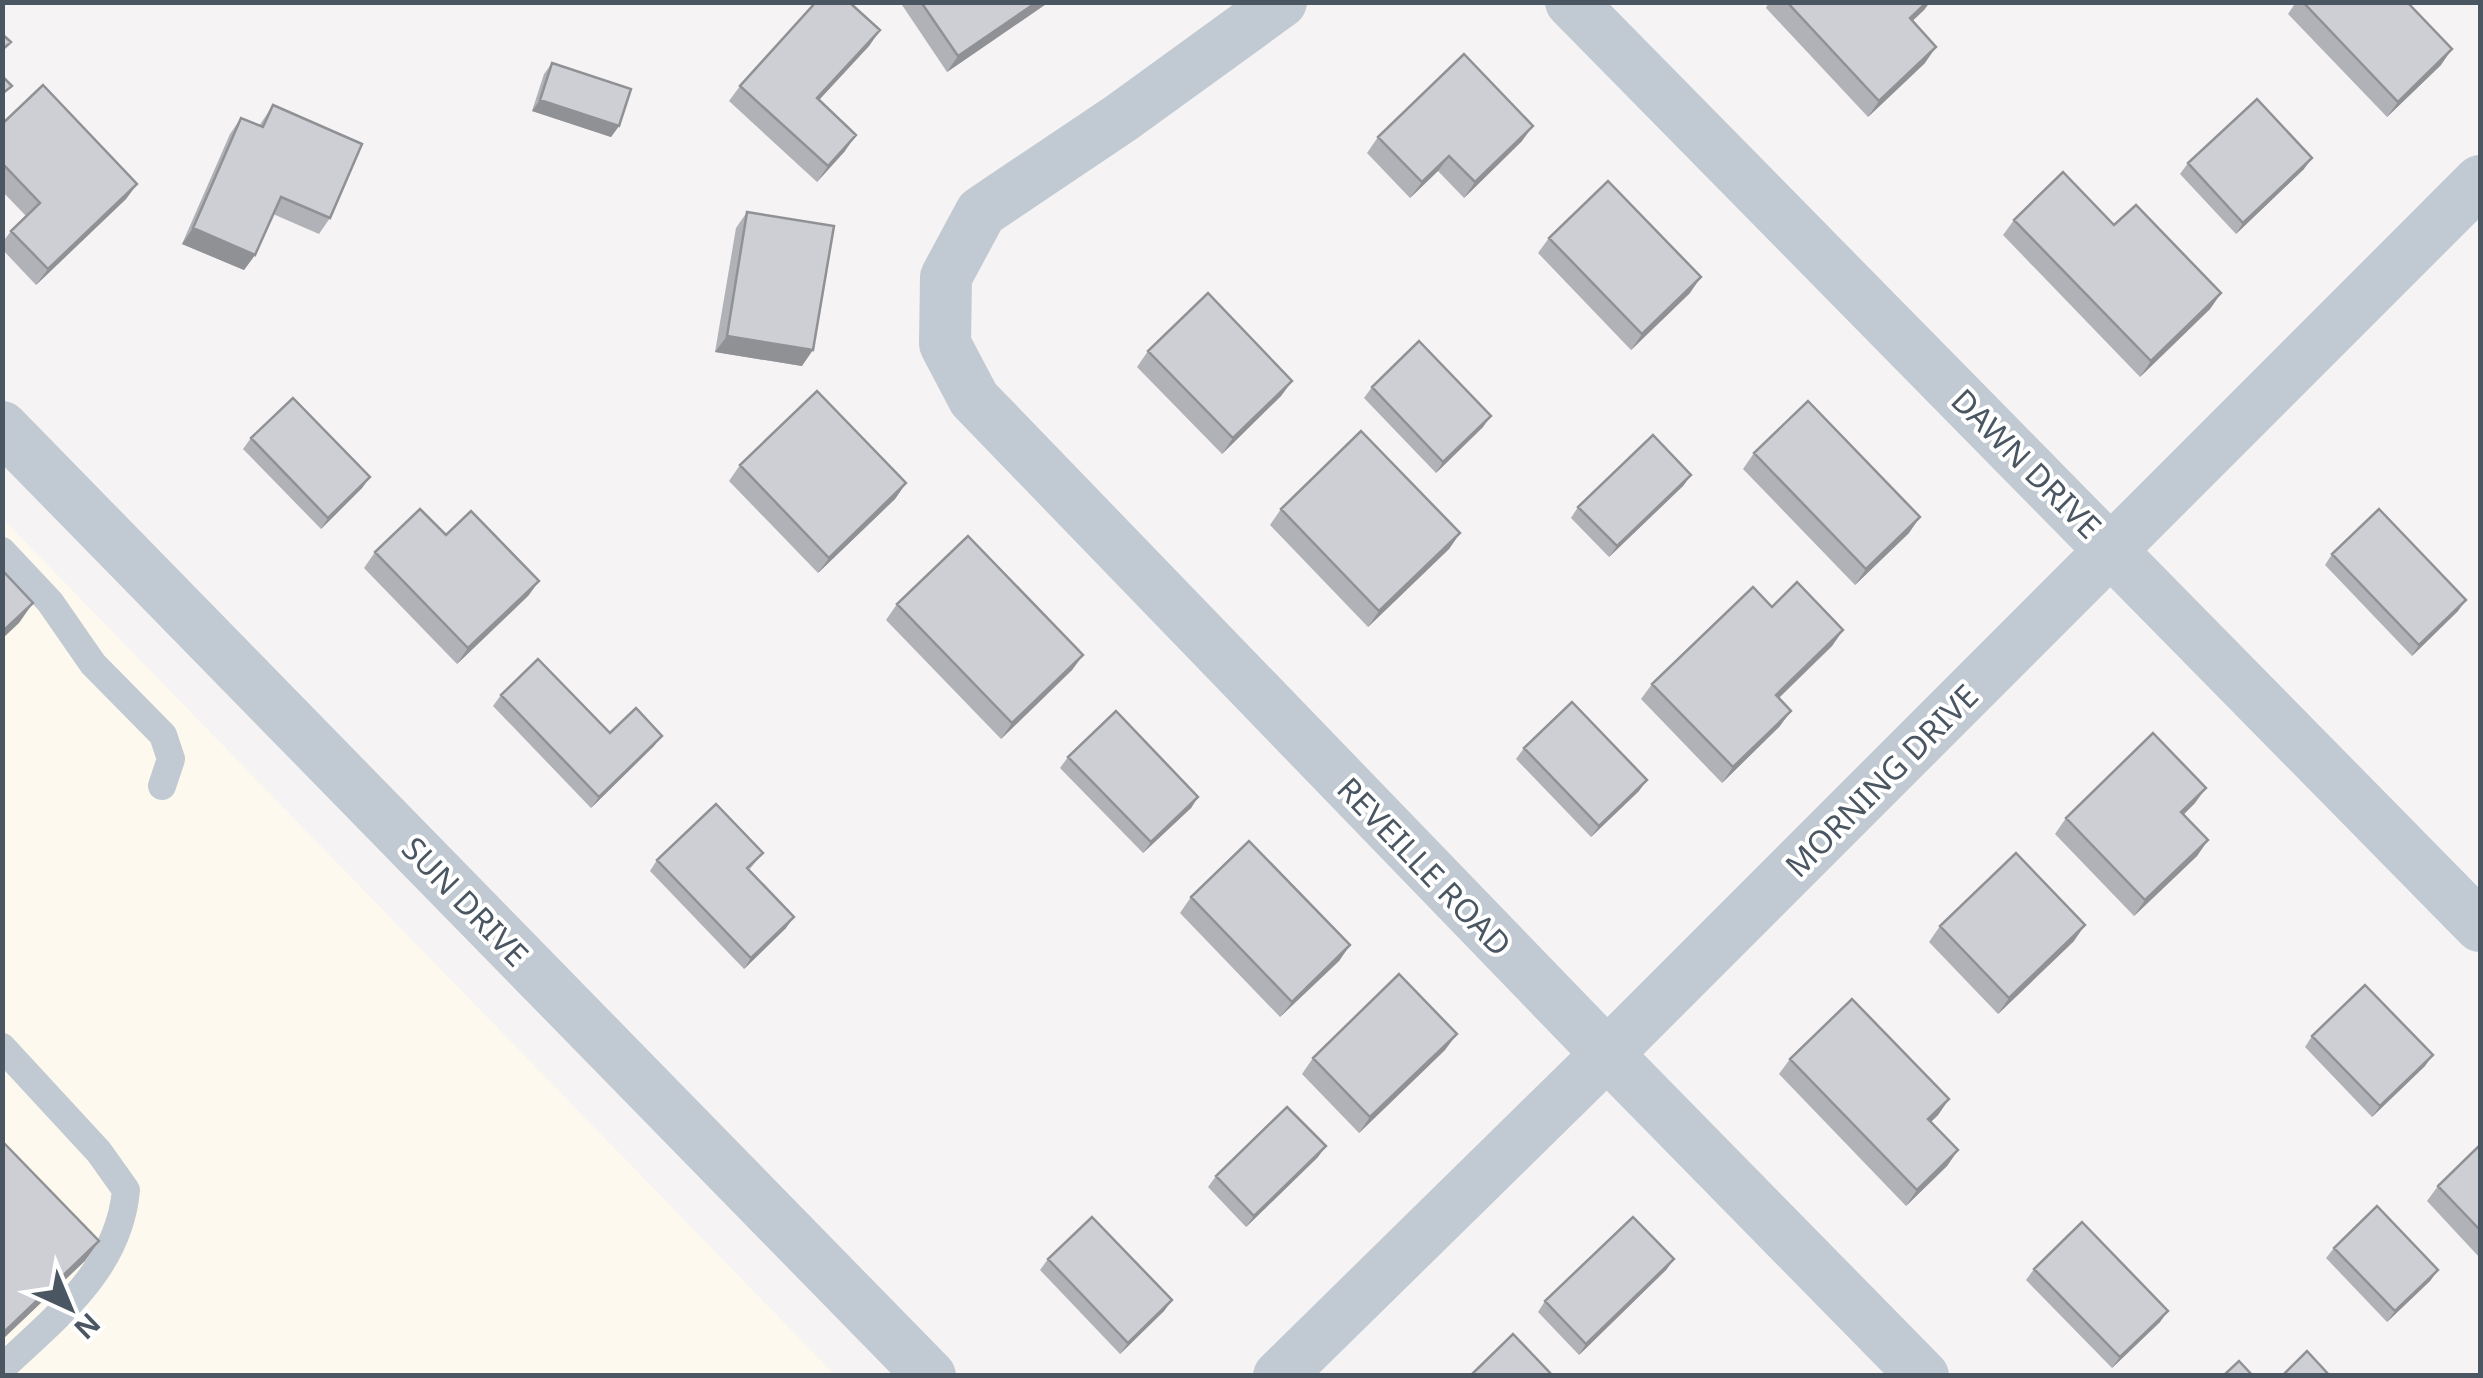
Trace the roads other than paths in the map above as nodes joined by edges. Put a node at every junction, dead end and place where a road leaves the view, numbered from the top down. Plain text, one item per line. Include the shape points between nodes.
1 (1282, 2) edge
2 (1571, 2) edge
3 (2480, 181) edge
4 (2, 427) edge
5 (2112, 550) junction
6 (2, 551) edge
7 (162, 786) dead end
8 (2480, 926) edge
9 (2, 1047) edge
10 (1607, 1054) junction
11 (2, 1368) edge
12 (930, 1376) edge
13 (1279, 1376) edge
14 (1924, 1376) edge

1 - 10 street, REVEILLE ROAD via 981,212 946,277 945,344 974,399
2 - 5 street, DAWN DRIVE
3 - 5 street, MORNING DRIVE
4 - 12 street, SUN DRIVE
5 - 8 street, DAWN DRIVE
5 - 10 street, MORNING DRIVE
6 - 7 lane via 50,602 93,664 163,735 171,759
9 - 11 lane via 126,1190 102,1266
10 - 13 street, MORNING DRIVE
10 - 14 street, REVEILLE ROAD

